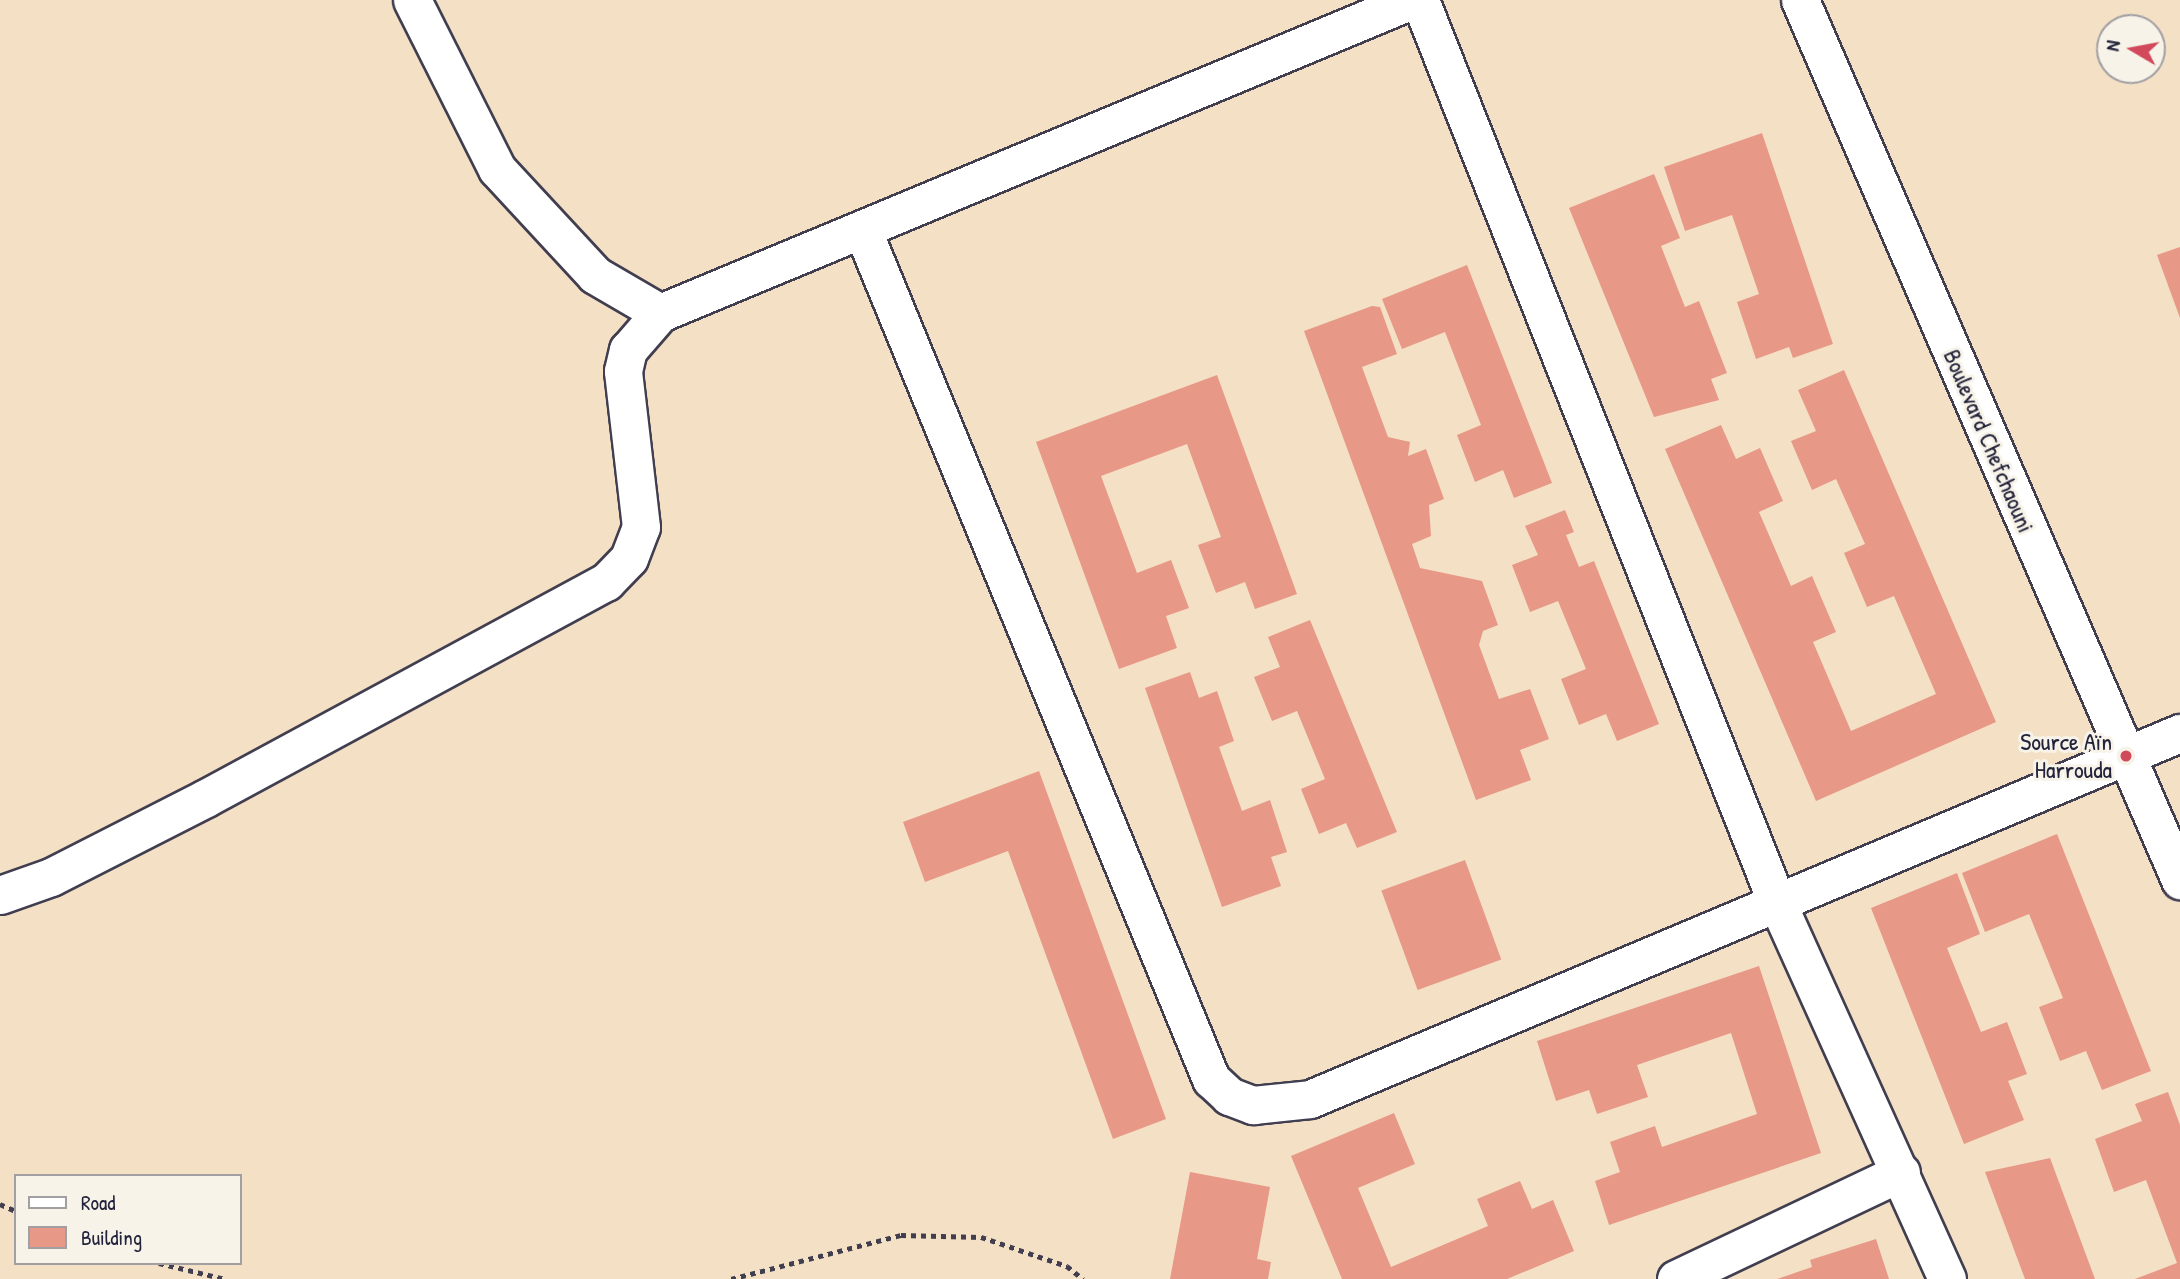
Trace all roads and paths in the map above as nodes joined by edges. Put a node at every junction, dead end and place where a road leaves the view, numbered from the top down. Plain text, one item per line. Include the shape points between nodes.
1 (412, 0) edge
2 (1412, 0) edge
3 (1420, 0) edge
4 (1800, 0) edge
5 (863, 231) junction
6 (660, 313) junction
7 (2180, 733) edge
8 (2126, 756) junction
9 (2180, 880) edge
10 (0, 895) edge
11 (1775, 898) junction
12 (1901, 1172) junction
13 (167, 1265) edge
14 (225, 1279) edge
15 (732, 1279) edge
16 (1083, 1279) edge
17 (1676, 1279) edge
18 (1947, 1279) edge

1 - 6 street via 497,169 596,275
2 - 5 street
3 - 11 street
4 - 8 street, Boulevard Chefchaouni
5 - 6 street
5 - 11 street via 1211,1079 1229,1096 1253,1105 1310,1098
6 - 10 street via 628,350 623,371 641,527 629,558 606,582 206,799 51,877
7 - 8 street
8 - 9 street, Boulevard Chefchaouni
8 - 11 street
11 - 12 street
12 - 17 street
12 - 18 street
13 - 14 path
15 - 16 path via 901,1235 981,1237 1067,1266

